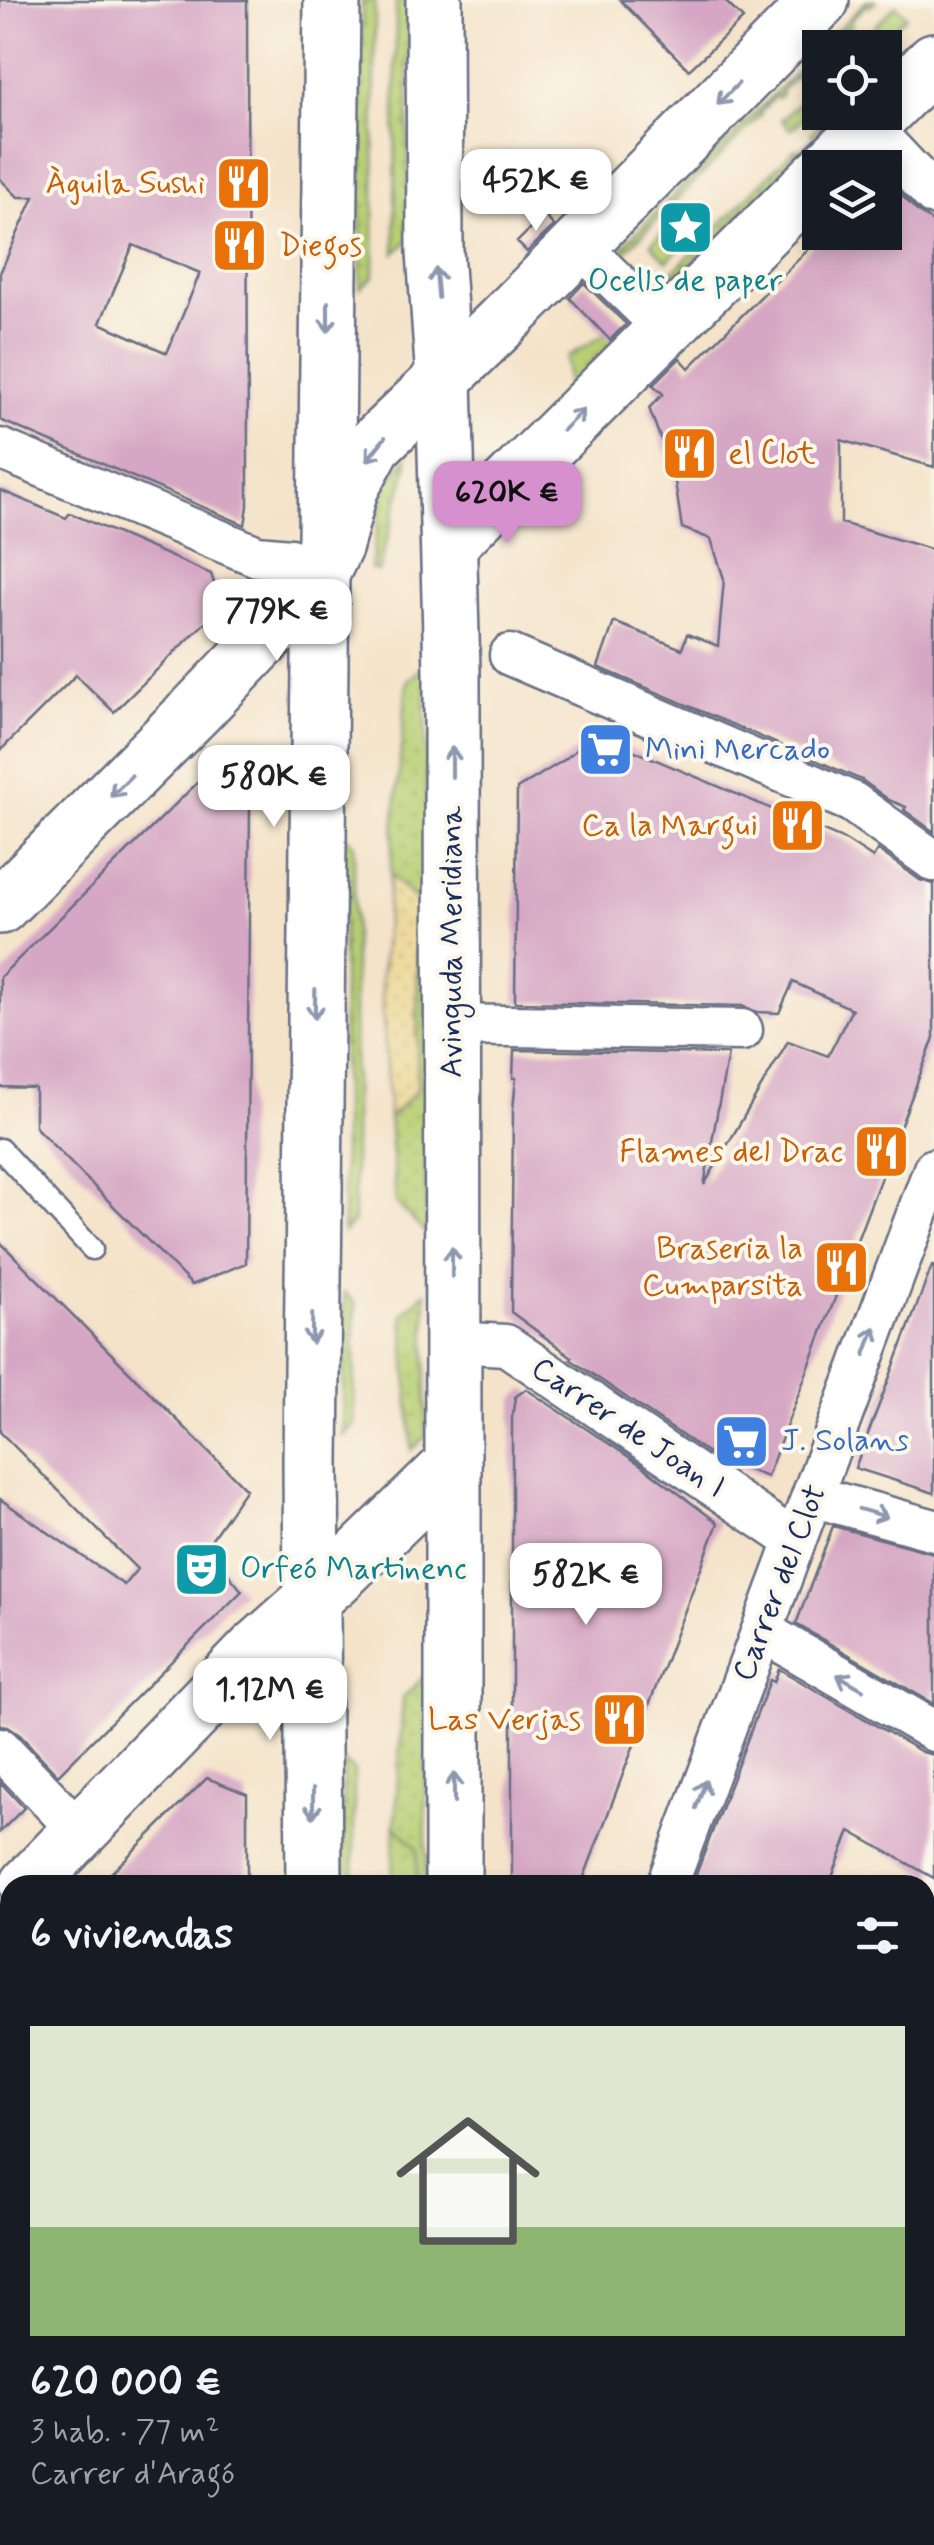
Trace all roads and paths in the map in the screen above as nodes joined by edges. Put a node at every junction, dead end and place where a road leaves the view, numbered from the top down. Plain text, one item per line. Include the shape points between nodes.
1 (332, 0) edge
2 (434, 0) edge
3 (801, 12) edge
4 (934, 62) edge
5 (902, 93) edge
6 (865, 130) edge
7 (889, 130) edge
8 (845, 150) edge
9 (802, 192) edge
10 (934, 195) edge
11 (578, 244) junction
12 (665, 329) junction
13 (444, 380) junction
14 (0, 449) edge
15 (450, 544) junction
16 (305, 567) junction
17 (510, 654) dead end
18 (934, 861) edge
19 (0, 906) edge
20 (452, 1026) junction
21 (742, 1030) dead end
22 (0, 1150) edge
23 (934, 1169) edge
24 (92, 1249) dead end
25 (452, 1342) junction
26 (452, 1464) junction
27 (812, 1496) junction
28 (934, 1530) edge
29 (795, 1542) junction
30 (312, 1600) junction
31 (762, 1631) junction
32 (934, 1731) edge
33 (0, 1748) edge
34 (77, 1836) junction
35 (38, 1875) edge
36 (314, 1875) edge
37 (454, 1875) edge
38 (671, 1875) edge

1 -> 16 street via 326,540
13 -> 2 street, Avinguda Meridiana via 435,252
3 -> 11 street
4 - 5 street
6 - 8 street
7 - 10 street
9 - 12 street
11 - 12 street
11 - 13 street
15 -> 12 street
13 - 15 street, Avinguda Meridiana
13 -> 16 street via 374,445 350,489 335,545
14 - 16 street via 257,556
20 -> 15 street, Avinguda Meridiana
16 -> 19 street via 290,612
16 -> 30 street
17 - 18 street via 852,802
20 - 21 street
25 -> 20 street, Avinguda Meridiana
22 - 24 lane
27 -> 23 street, Carrer del Clot
25 - 26 street, Avinguda Meridiana
25 - 29 street, Carrer de Joan I via 506,1345
26 - 30 street
37 -> 26 street, Avinguda Meridiana
27 -> 28 street
27 - 29 street, Carrer del Clot
29 - 31 street, Carrer del Clot
30 - 34 street via 254,1651
30 -> 36 street
32 -> 31 street
38 -> 31 street, Carrer del Clot
33 - 34 street
34 - 35 street

